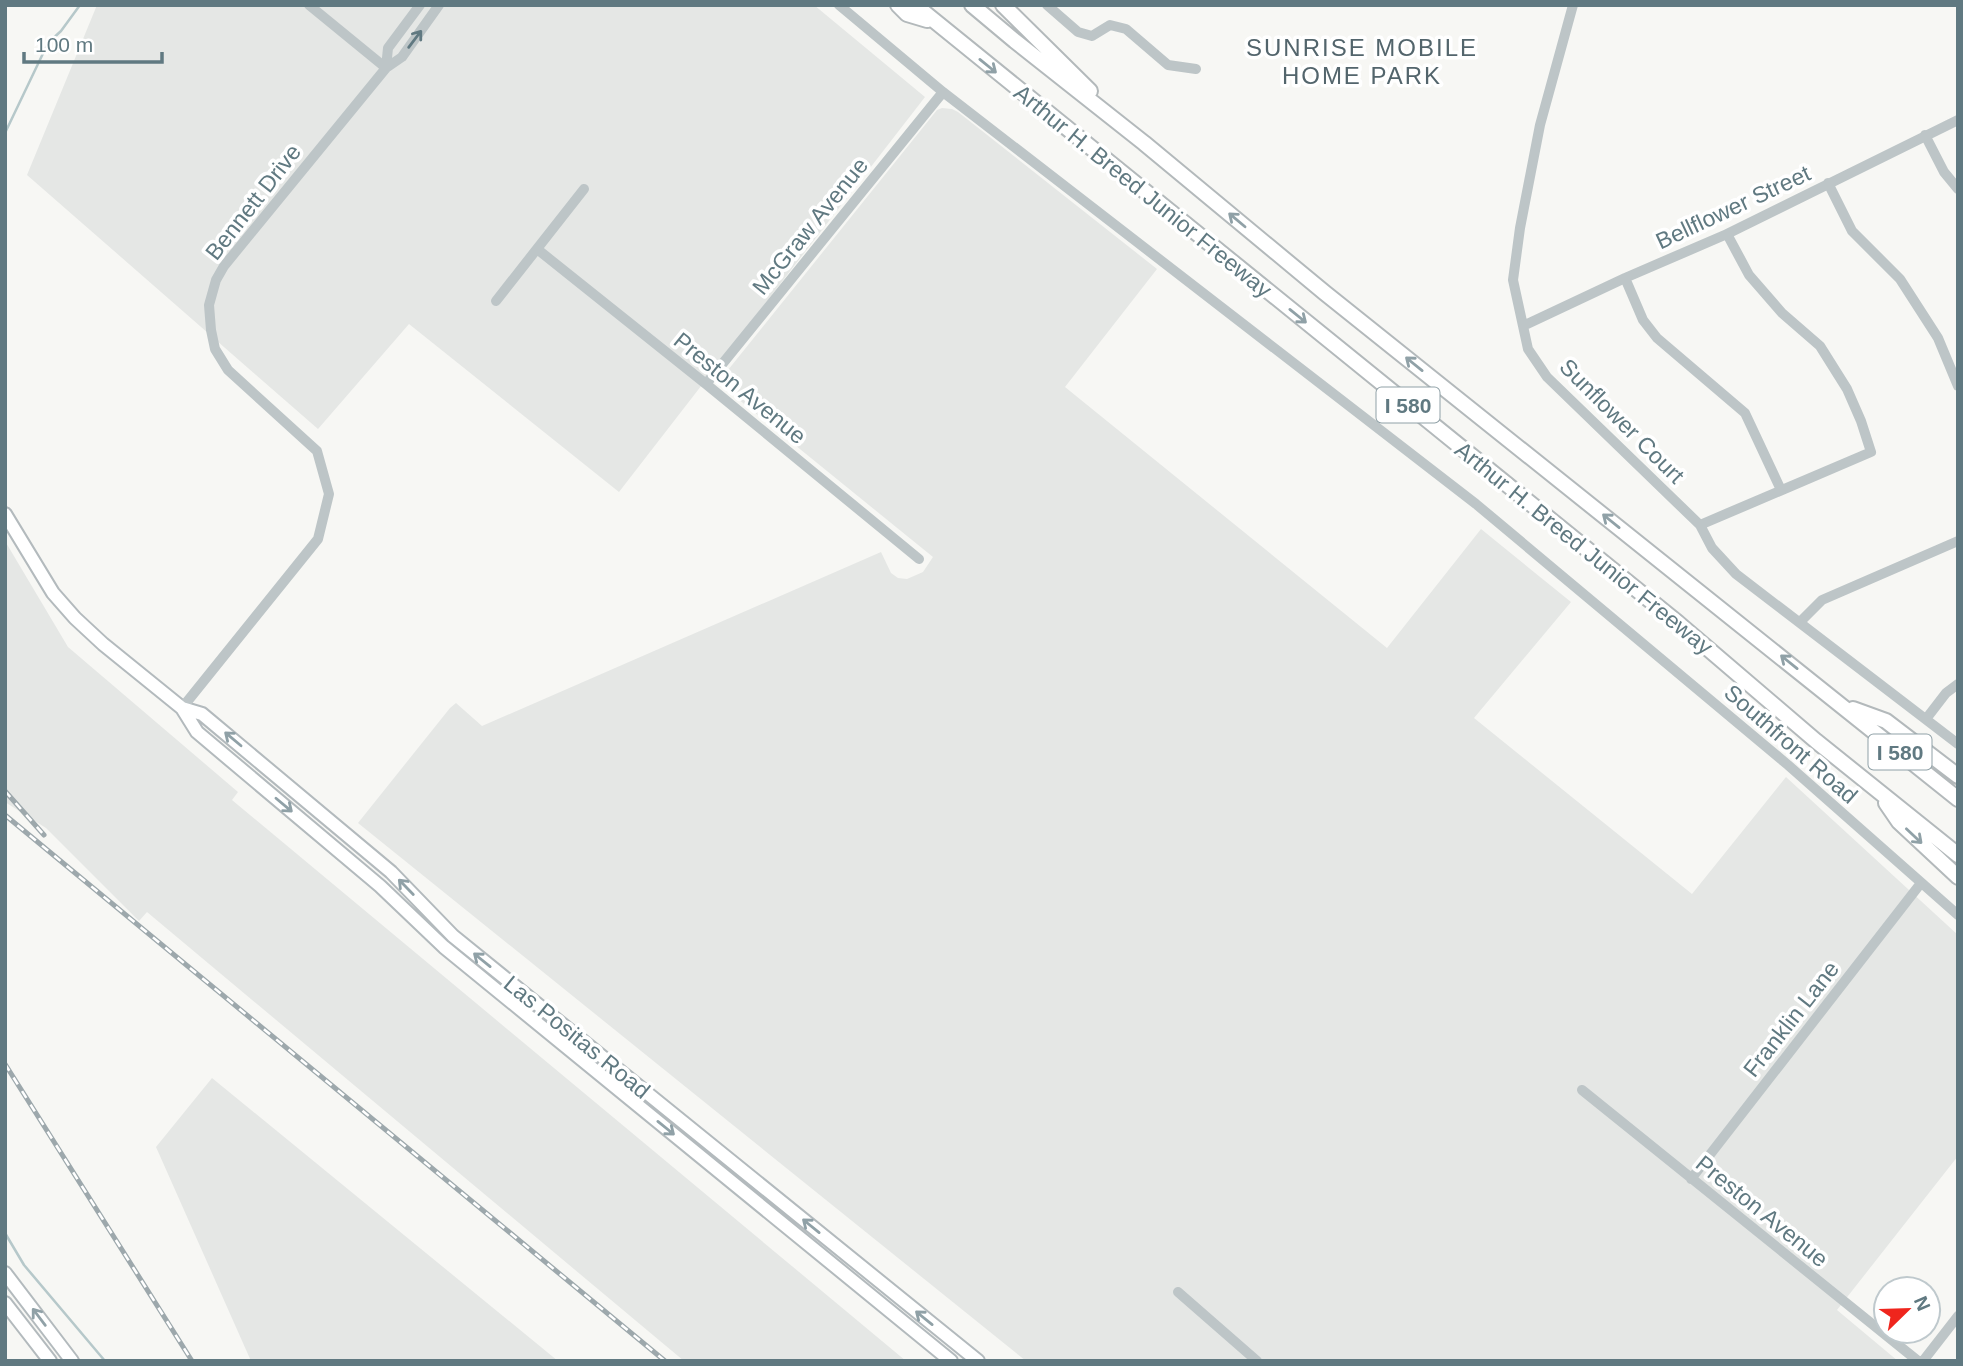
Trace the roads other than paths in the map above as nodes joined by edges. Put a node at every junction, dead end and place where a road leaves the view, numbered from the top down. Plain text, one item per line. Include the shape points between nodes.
1 (309, 5) edge
2 (420, 5) edge
3 (439, 5) edge
4 (839, 5) edge
5 (898, 5) edge
6 (915, 5) edge
7 (972, 5) edge
8 (1003, 5) edge
9 (1047, 5) edge
10 (1573, 5) edge
11 (935, 23) junction
12 (386, 68) junction
13 (1196, 69) dead end
14 (943, 92) junction
15 (1958, 120) edge
16 (1925, 135) junction
17 (1144, 144) junction
18 (1828, 183) junction
19 (584, 188) dead end
20 (1958, 189) edge
21 (1727, 234) junction
22 (537, 248) junction
23 (1625, 278) junction
24 (496, 301) dead end
25 (1523, 326) junction
26 (706, 384) junction
27 (1958, 386) edge
28 (1781, 490) junction
29 (5, 514) edge
30 (1700, 525) junction
31 (1958, 541) edge
32 (919, 559) dead end
33 (1800, 622) junction
34 (1958, 684) edge
35 (1842, 705) junction
36 (182, 708) junction
37 (1926, 719) junction
38 (1958, 744) edge
39 (1958, 776) edge
40 (1878, 790) junction
41 (1958, 799) edge
42 (1958, 855) edge
43 (1958, 877) edge
44 (1921, 883) junction
45 (1958, 915) edge
46 (1582, 1090) dead end
47 (1691, 1179) junction
48 (5, 1273) edge
49 (1178, 1292) dead end
50 (5, 1303) edge
51 (1958, 1316) edge
52 (50, 1361) edge
53 (72, 1361) edge
54 (951, 1361) edge
55 (978, 1361) edge
56 (1257, 1361) edge
57 (1920, 1361) edge

1 - 12 street
2 - 12 street, Bennett Drive via 388,48
12 -> 3 street, Bennett Drive via 401,57
4 - 14 street, Southfront Road
5 - 11 highway via 907,14
6 - 11 highway, Arthur H. Breed Junior Freeway / I 580
7 - 17 highway, Arthur H. Breed Junior Freeway / I 580
8 - 17 highway
9 - 13 street via 1079,32 1093,36 1110,25 1126,29 1168,65
10 - 25 street, Sunflower Court via 1540,125 1520,228 1513,280
11 -> 40 highway, Arthur H. Breed Junior Freeway / I 580
12 - 36 street, Bennett Drive via 216,281 209,305 215,349 228,370 317,451 329,494 318,538
14 - 26 street, McGraw Avenue
14 - 44 street, Southfront Road via 1476,504 1788,765
15 - 16 street, Bellflower Street
16 - 18 street, Bellflower Street
16 - 20 street
35 -> 17 highway, Arthur H. Breed Junior Freeway / I 580
18 - 21 street, Bellflower Street
18 - 27 street via 1852,230 1900,279 1938,338
19 - 22 street
21 - 23 street, Bellflower Street
21 - 28 street via 1749,275 1820,346 1847,389 1871,452
22 - 24 street
22 - 26 street, Preston Avenue
23 - 25 street, Bellflower Street
23 - 28 street via 1643,320 1657,338 1745,413
25 - 30 street, Sunflower Court via 1528,349 1547,377
26 - 32 street, Preston Avenue
28 - 30 street
29 - 36 main road, Las Positas Road via 53,593 75,618
30 - 33 street, Sunflower Court via 1712,548 1737,574
31 - 33 street via 1822,600
33 - 37 street, Sunflower Court
34 - 37 street
35 - 39 highway via 1885,721
35 - 41 highway, Arthur H. Breed Junior Freeway / I 580
36 -> 54 main road, Las Positas Road via 197,732 380,886 444,947
55 -> 36 main road, Las Positas Road via 453,936 391,872 202,714
37 - 38 street, Sunflower Court
40 - 42 highway, Arthur H. Breed Junior Freeway / I 580
40 -> 43 highway via 1899,822
44 - 45 street, Southfront Road
44 - 47 street, Franklin Lane
46 - 47 street, Preston Avenue
47 - 57 street, Preston Avenue
53 -> 48 main road
49 - 56 street
50 - 52 main road
51 - 57 street

